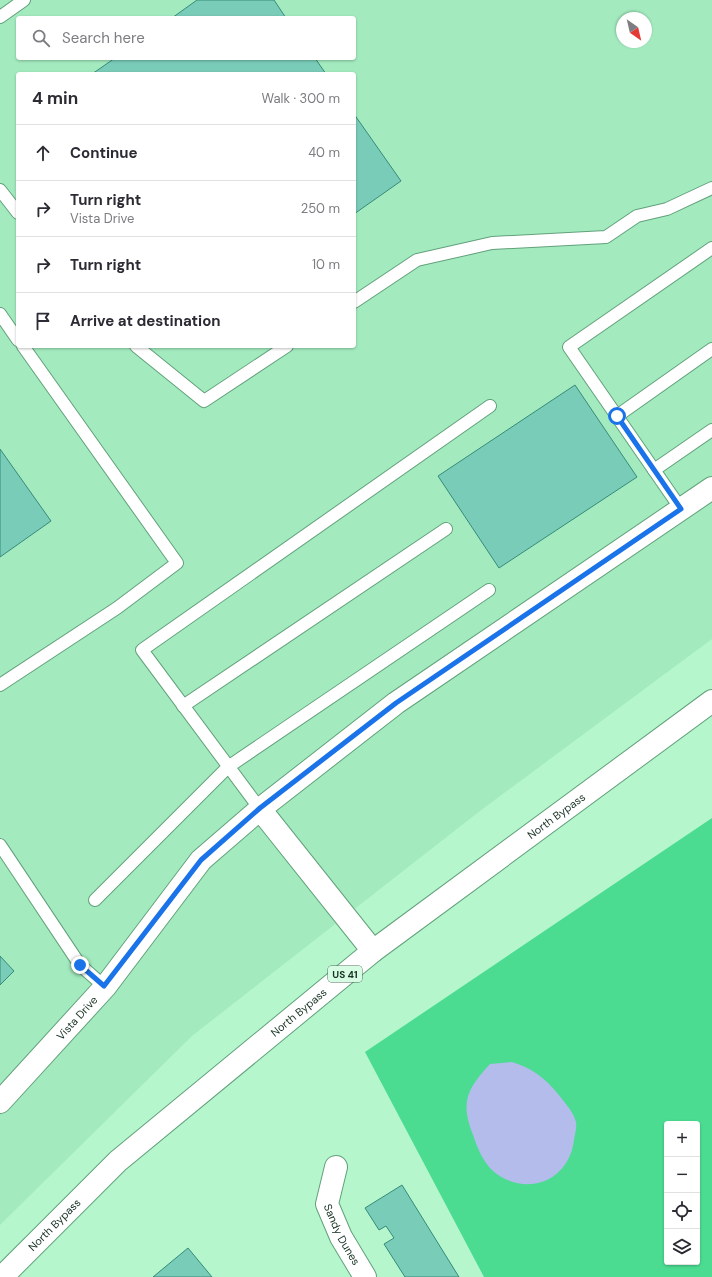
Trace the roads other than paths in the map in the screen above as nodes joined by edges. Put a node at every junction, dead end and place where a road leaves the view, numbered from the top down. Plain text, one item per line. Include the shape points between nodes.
1 (24, 0) edge
2 (0, 17) edge
3 (712, 188) edge
4 (0, 190) edge
5 (16, 210) edge
6 (712, 248) edge
7 (356, 301) edge
8 (0, 314) edge
9 (16, 337) edge
10 (24, 348) edge
11 (138, 348) edge
12 (284, 348) edge
13 (712, 349) edge
14 (490, 406) dead end
15 (617, 416) junction
16 (712, 430) edge
17 (654, 470) junction
18 (712, 488) edge
19 (681, 509) junction
20 (446, 528) dead end
21 (490, 590) dead end
22 (0, 685) edge
23 (712, 701) edge
24 (183, 706) junction
25 (228, 767) junction
26 (260, 808) junction
27 (0, 845) edge
28 (95, 900) dead end
29 (373, 951) junction
30 (104, 986) junction
31 (0, 1102) edge
32 (336, 1167) dead end
33 (2, 1277) edge
34 (365, 1277) edge

1 - 2 lane
3 - 7 lane via 667,210 636,216 606,237 492,244 417,260
4 - 5 lane
6 - 15 lane via 569,347
8 - 9 lane
10 - 22 lane via 177,563 117,608
11 - 12 lane via 204,401
13 - 15 lane
14 - 24 lane via 142,650
15 - 17 lane
16 - 17 lane
17 - 19 lane
18 - 19 main road, Vista Drive
19 - 26 main road, Vista Drive via 396,703
20 - 24 lane
21 - 25 lane
23 - 29 main road, North Bypass / US 41
24 - 25 lane
25 - 26 lane
25 - 28 lane
26 - 29 main road
26 - 30 main road, Vista Drive via 201,860
27 - 30 lane via 80,965
29 - 33 main road, North Bypass / US 41 via 118,1161
30 - 31 main road, Vista Drive
32 - 34 main road, Sandy Dunes via 327,1204 341,1237

